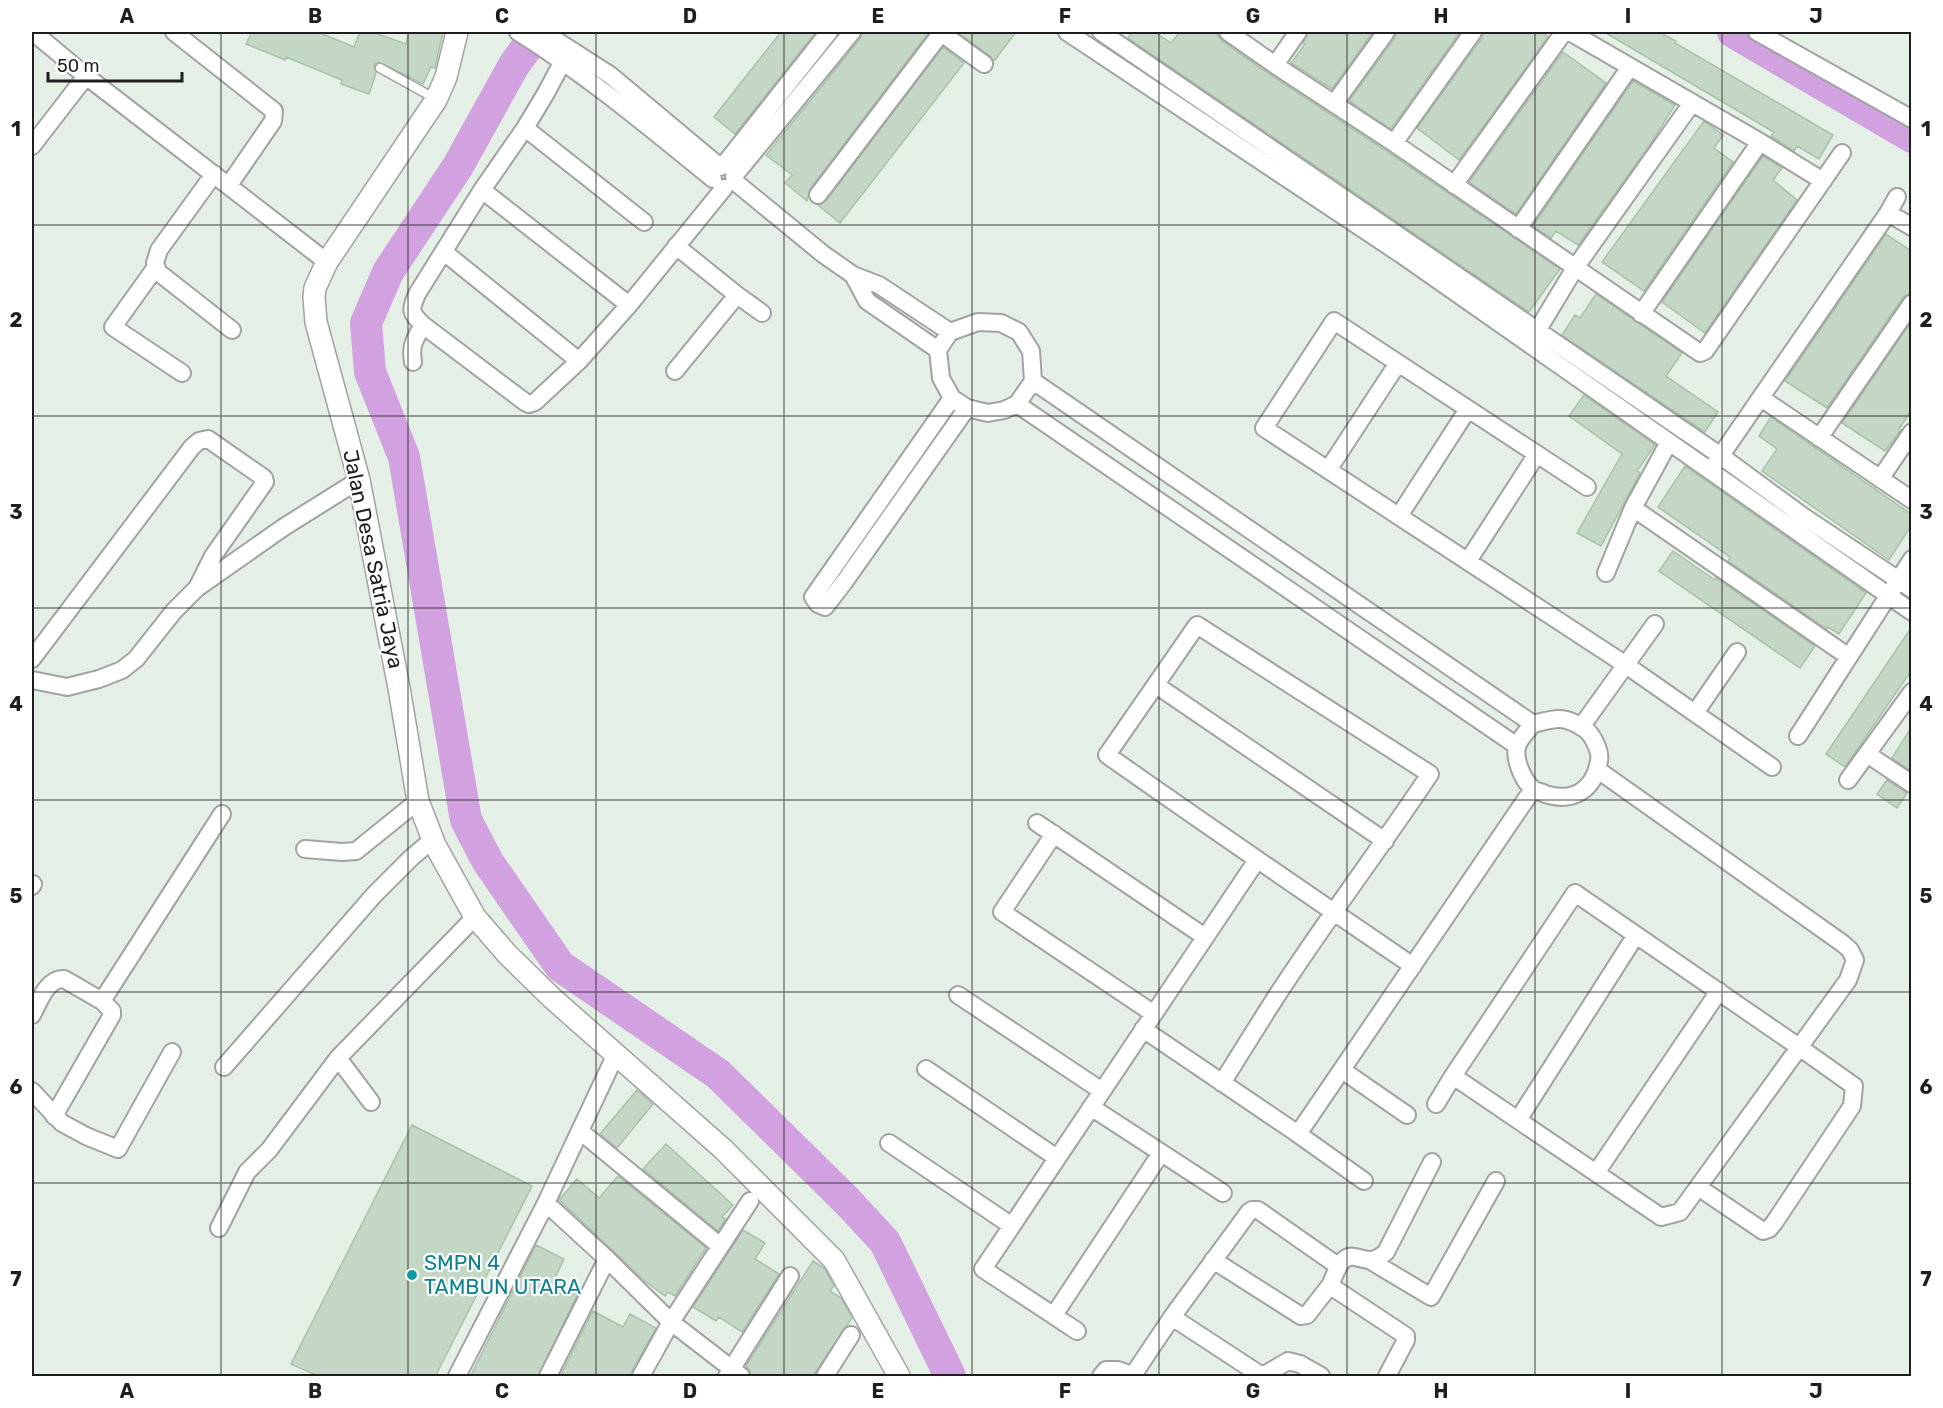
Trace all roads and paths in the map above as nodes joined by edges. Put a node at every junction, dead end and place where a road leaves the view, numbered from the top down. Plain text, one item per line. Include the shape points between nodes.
1 (33, 32) edge
2 (174, 32) edge
3 (458, 32) edge
4 (518, 32) edge
5 (543, 32) edge
6 (829, 32) edge
7 (852, 32) edge
8 (941, 32) edge
9 (1067, 32) edge
10 (1101, 32) edge
11 (1228, 32) edge
12 (1298, 32) edge
13 (1386, 32) edge
14 (1473, 32) edge
15 (1564, 32) edge
16 (1570, 32) edge
17 (1757, 32) edge
18 (562, 52) junction
19 (984, 64) dead end
20 (1275, 65) junction
21 (1630, 67) junction
22 (380, 68) dead end
23 (86, 76) junction
24 (436, 100) junction
25 (1692, 103) junction
26 (1334, 104) junction
27 (1911, 119) edge
28 (525, 128) junction
29 (1760, 142) junction
30 (1395, 143) junction
31 (32, 146) edge
32 (1842, 153) dead end
33 (1274, 160) junction
34 (214, 174) junction
35 (725, 176) junction
36 (1823, 181) junction
37 (1454, 184) junction
38 (229, 185) junction
39 (482, 190) junction
40 (818, 195) dead end
41 (1896, 197) dead end
42 (1888, 213) junction
43 (644, 222) dead end
44 (1911, 227) edge
45 (1518, 229) junction
46 (676, 246) junction
47 (444, 252) junction
48 (327, 262) junction
49 (156, 267) junction
50 (1575, 268) junction
51 (853, 275) junction
52 (737, 295) junction
53 (1911, 303) edge
54 (629, 305) junction
55 (762, 313) dead end
56 (1641, 314) junction
57 (423, 325) junction
58 (232, 330) dead end
59 (950, 332) junction
60 (1533, 338) junction
61 (938, 351) junction
62 (579, 361) junction
63 (413, 362) dead end
64 (1398, 363) junction
65 (675, 371) dead end
66 (182, 373) dead end
67 (1033, 381) junction
68 (952, 398) junction
69 (1761, 398) junction
70 (1017, 404) junction
71 (967, 408) junction
72 (1468, 409) junction
73 (1911, 432) edge
74 (1819, 438) junction
75 (1669, 442) junction
76 (1538, 454) junction
77 (1721, 456) junction
78 (1328, 470) junction
79 (1710, 471) junction
80 (1880, 478) junction
81 (359, 480) junction
82 (1587, 487) dead end
83 (1911, 500) edge
84 (1633, 508) junction
85 (1399, 516) junction
86 (1911, 559) edge
87 (1468, 561) junction
88 (1606, 573) dead end
89 (1905, 584) edge
90 (197, 588) junction
91 (1889, 595) junction
92 (1911, 612) edge
93 (1655, 624) dead end
94 (1737, 652) dead end
95 (1849, 657) junction
96 (32, 660) edge
97 (1626, 665) junction
98 (32, 680) edge
99 (1156, 685) junction
100 (1910, 696) edge
101 (1695, 713) junction
102 (1533, 724) junction
103 (1581, 727) junction
104 (1798, 736) dead end
105 (1517, 746) junction
106 (1867, 754) junction
107 (1772, 767) dead end
108 (1598, 770) junction
109 (1848, 780) dead end
110 (1911, 784) edge
111 (1533, 789) junction
112 (418, 801) junction
113 (222, 814) dead end
114 (1037, 823) dead end
115 (1054, 834) junction
116 (432, 840) junction
117 (1385, 841) junction
118 (305, 849) dead end
119 (1257, 860) junction
120 (1334, 913) junction
121 (475, 917) junction
122 (1636, 935) junction
123 (1205, 937) junction
124 (1413, 966) junction
125 (1719, 991) junction
126 (958, 994) dead end
127 (102, 1001) junction
128 (1154, 1014) junction
129 (32, 1015) edge
130 (1143, 1029) junction
131 (1799, 1047) junction
132 (172, 1052) dead end
133 (616, 1054) junction
134 (338, 1058) junction
135 (224, 1067) dead end
136 (926, 1070) dead end
137 (1342, 1070) junction
138 (1453, 1076) junction
139 (1222, 1083) junction
140 (32, 1091) edge
141 (1101, 1091) junction
142 (371, 1102) dead end
143 (1436, 1104) dead end
144 (1091, 1107) junction
145 (1407, 1115) dead end
146 (54, 1116) junction
147 (1518, 1120) junction
148 (580, 1131) junction
149 (1298, 1134) junction
150 (889, 1143) dead end
151 (1161, 1153) junction
152 (1057, 1158) junction
153 (1432, 1162) dead end
154 (1596, 1173) junction
155 (1364, 1181) dead end
156 (1496, 1181) dead end
157 (1698, 1187) junction
158 (1223, 1193) dead end
159 (750, 1201) dead end
160 (546, 1203) junction
161 (1012, 1226) junction
162 (219, 1228) dead end
163 (720, 1246) junction
164 (607, 1259) junction
165 (1213, 1260) junction
166 (1371, 1261) junction
167 (1338, 1266) junction
168 (790, 1276) dead end
169 (1331, 1284) junction
170 (1054, 1315) junction
171 (1172, 1317) junction
172 (671, 1322) junction
173 (1077, 1331) dead end
174 (851, 1335) dead end
175 (733, 1374) edge
176 (1134, 1376) edge
177 (457, 1377) edge
178 (548, 1377) edge
179 (641, 1377) edge
180 (825, 1377) edge
181 (898, 1377) edge
182 (1101, 1377) edge
183 (1321, 1377) edge
184 (1387, 1377) edge

1 - 23 street
2 - 38 street via 274,111 273,121
3 - 24 street, Jalan Desa Satria Jaya
4 - 18 street
5 - 18 street
6 - 35 street
7 - 35 street
8 - 19 street
8 - 40 street
9 - 33 street
10 - 33 street
11 - 20 street
12 - 20 street
13 - 26 street
14 - 30 street
15 - 37 street
16 - 21 street
17 - 27 street
18 - 28 street via 546,93
18 - 35 street
20 - 26 street
21 - 25 street
21 - 45 street
22 - 24 lane
23 - 31 street
23 - 34 street
24 - 48 street, Jalan Desa Satria Jaya
25 - 29 street
25 - 50 street
26 - 30 street
28 - 39 street
28 - 43 street
29 - 36 street
29 - 56 street
30 - 37 street
32 - 36 street
33 - 60 street
34 - 38 street
34 - 49 street via 159,250
35 - 46 street
35 - 51 street
36 - 56 street via 1703,352 1695,351
37 - 45 street
38 - 48 street
39 - 47 street
39 - 54 street
41 - 42 street
42 - 44 street
42 - 69 street
45 - 50 street
46 - 52 street
46 - 54 street
47 - 57 street via 412,306 413,315
47 - 62 street
48 - 81 street, Jalan Desa Satria Jaya via 315,288 316,322
49 - 58 street
49 - 66 street via 113,327
50 - 56 street
50 - 60 street
51 - 59 street via 879,285
51 - 61 street via 867,301
52 - 55 street
52 - 65 street
53 - 74 street
54 - 62 street
57 - 62 street via 529,404
57 - 63 street via 411,351
59 - 61 street
59 - 67 street via 978,322 1001,323 1019,332 1031,351
60 - 75 street
60 - 77 street
61 - 68 street via 941,378
64 - 72 street
64 - 78 street
64 - 78 street via 1334,321 1264,428
67 - 70 street
67 - 102 street
68 - 71 street
68 - 71 street via 813,597 818,604 825,607 845,581
69 - 74 street
69 - 77 street
70 - 71 street via 988,413
70 - 105 street
72 - 76 street
72 - 85 street
73 - 80 street
74 - 80 street
75 - 79 street
75 - 84 street
76 - 82 street
76 - 87 street
77 - 79 street
77 - 89 street
78 - 85 street
79 - 91 street
80 - 83 street
81 - 90 street via 284,526
81 - 112 street, Jalan Desa Satria Jaya
84 - 88 street
84 - 95 street
85 - 87 street
86 - 89 street
87 - 97 street
89 - 91 street
90 - 96 street via 213,556 265,482 208,439 192,447
90 - 98 street via 122,670 66,687
91 - 92 street
91 - 95 street
93 - 97 street
94 - 101 street
95 - 104 street
97 - 101 street
97 - 103 street
99 - 117 street
99 - 117 street via 1197,625 1430,774
99 - 119 street via 1107,755
100 - 106 street
101 - 107 street
102 - 103 street via 1552,718 1570,719
102 - 105 street
103 - 108 street via 1590,732 1600,756
105 - 111 street via 1517,765
106 - 109 street
106 - 110 street
108 - 111 street via 1581,793 1557,798
108 - 131 street via 1850,950 1855,960 1848,980
111 - 124 street
112 - 116 street, Jalan Desa Satria Jaya
112 - 118 street via 356,850
113 - 127 street
114 - 115 street
115 - 123 street
115 - 128 street via 1002,912
116 - 121 street, Jalan Desa Satria Jaya
116 - 135 street via 374,895
117 - 120 street
119 - 120 street
119 - 123 street
120 - 124 street
120 - 139 street
121 - 133 street, Jalan Desa Satria Jaya via 544,991
121 - 134 street
122 - 125 street
122 - 138 street via 1575,893
122 - 147 street
123 - 128 street
124 - 137 street
125 - 131 street
125 - 154 street
126 - 141 street
127 - 129 street via 59,978 50,984
127 - 146 street via 112,1015
128 - 130 street
130 - 139 street
130 - 141 street
131 - 157 street
131 - 157 street via 1854,1086 1852,1106 1774,1223 1763,1231
132 - 146 street via 119,1149 86,1136
133 - 148 street
133 - 181 street, Jalan Desa Satria Jaya via 723,1149 834,1260
134 - 142 street
134 - 162 street via 269,1150 247,1172
136 - 152 street
137 - 145 street
137 - 149 street
138 - 143 street
138 - 147 street
139 - 149 street
140 - 146 street
141 - 144 street
144 - 151 street
144 - 152 street
147 - 154 street
148 - 160 street
148 - 163 street
149 - 155 street
150 - 161 street
151 - 158 street
151 - 170 street
152 - 161 street
153 - 166 street via 1386,1252
154 - 157 street via 1661,1217 1680,1212
156 - 166 street via 1431,1297
159 - 163 street
160 - 164 street
160 - 177 street
161 - 170 street via 983,1269
163 - 172 street
164 - 172 street
164 - 178 street
165 - 167 street via 1249,1212 1258,1210
165 - 169 street via 1301,1316
165 - 171 street
166 - 167 street via 1352,1255
167 - 169 street
168 - 175 street
169 - 184 street via 1406,1336
170 - 173 street
171 - 176 street
171 - 183 street via 1259,1374 1288,1361
172 - 175 street
172 - 179 street
174 - 180 street
176 - 182 street via 1112,1368

